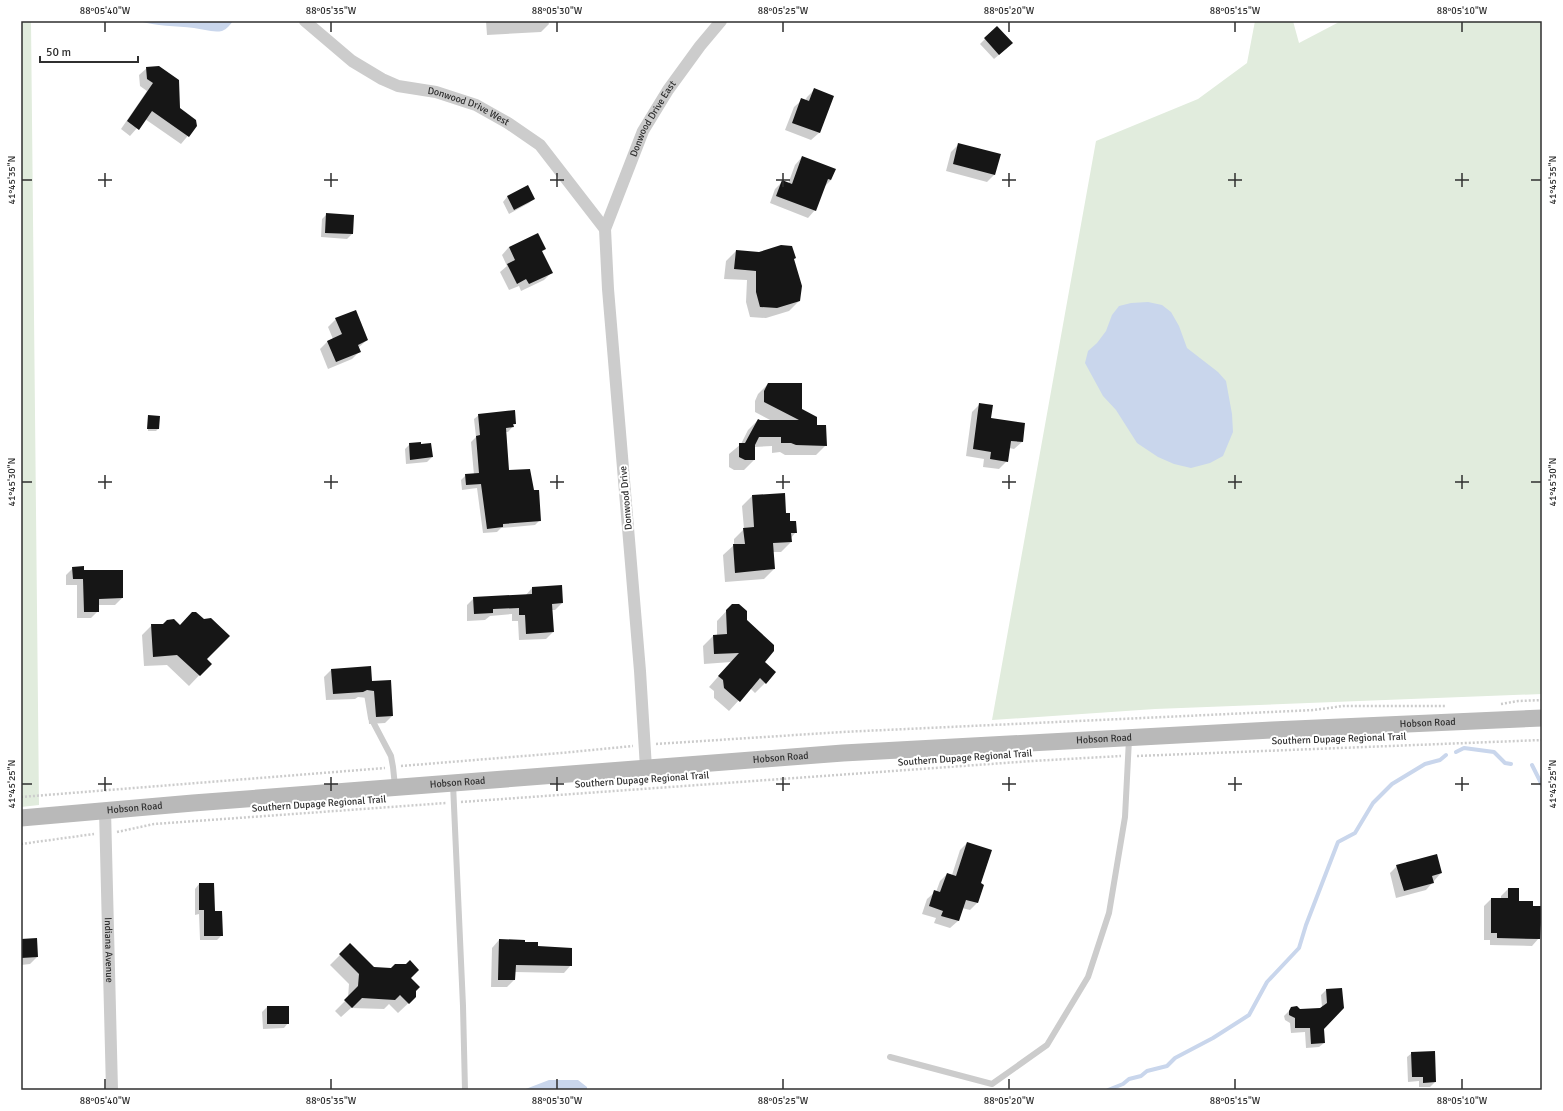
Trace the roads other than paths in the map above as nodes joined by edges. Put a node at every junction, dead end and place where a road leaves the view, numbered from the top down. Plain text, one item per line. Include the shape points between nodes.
1 (305, 21) edge
2 (721, 21) edge
3 (605, 229) junction
4 (367, 694) dead end
5 (1542, 718) edge
6 (1129, 737) junction
7 (646, 768) junction
8 (453, 783) junction
9 (395, 787) junction
10 (105, 810) junction
11 (21, 818) edge
12 (890, 1057) dead end
13 (112, 1090) edge
14 (465, 1090) edge

1 - 3 street, Donwood Drive West via 352,61 382,79 398,86 436,92 476,105 540,144
2 - 3 street, Donwood Drive East via 668,90 643,131
3 - 7 street, Donwood Drive
4 - 9 lane via 371,718 387,746
5 - 6 main road, Hobson Road
6 - 7 main road, Hobson Road
6 - 12 lane via 1125,816 1109,913 1088,977 1047,1045 992,1084
7 - 8 main road, Hobson Road
8 - 9 main road, Hobson Road
8 - 14 lane
9 - 10 main road, Hobson Road
10 - 11 main road, Hobson Road
10 - 13 street, Indiana Avenue

